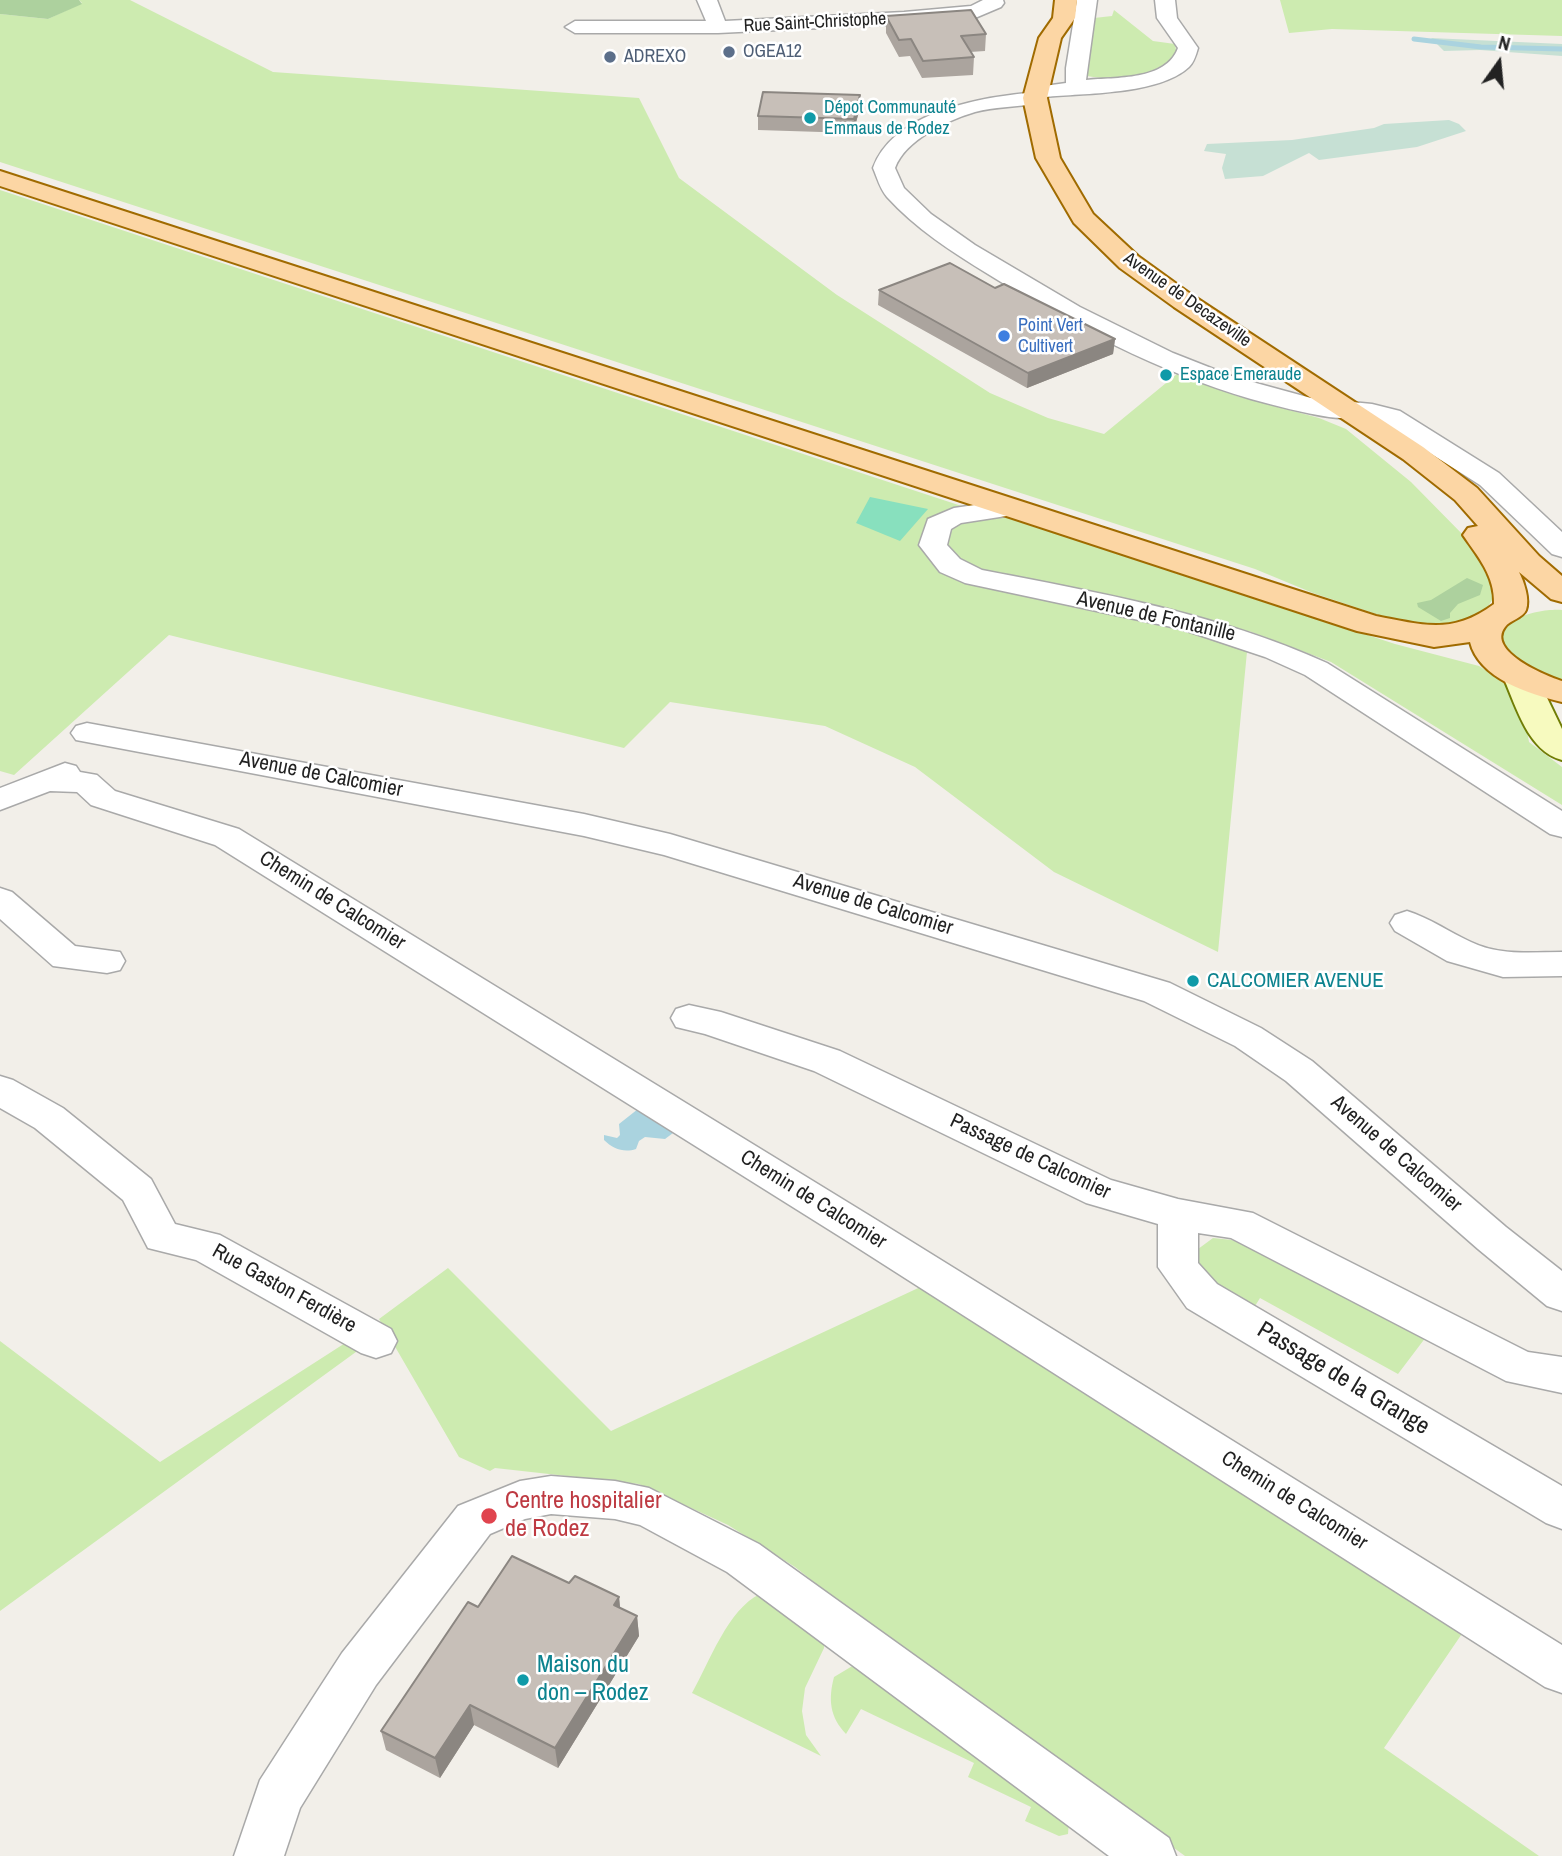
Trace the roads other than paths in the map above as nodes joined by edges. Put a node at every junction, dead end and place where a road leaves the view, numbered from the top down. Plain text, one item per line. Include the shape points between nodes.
1 (707, 0) edge
2 (1066, 0) edge
3 (1087, 0) edge
4 (1164, 0) edge
5 (994, 1) edge
6 (1043, 7) dead end
7 (575, 27) dead end
8 (718, 27) junction
9 (1050, 38) junction
10 (1077, 86) junction
11 (1036, 95) junction
12 (0, 178) edge
13 (1352, 412) junction
14 (1009, 508) junction
15 (1560, 545) edge
16 (1562, 592) edge
17 (1562, 603) edge
18 (1501, 614) junction
19 (1368, 624) junction
20 (1511, 672) junction
21 (1562, 692) edge
22 (87, 733) dead end
23 (139, 743) junction
24 (1562, 749) edge
25 (45, 781) junction
26 (0, 800) edge
27 (1562, 826) edge
28 (0, 900) edge
29 (1407, 923) dead end
30 (107, 961) dead end
31 (1562, 964) edge
32 (689, 1018) dead end
33 (0, 1090) edge
34 (1178, 1214) junction
35 (1562, 1294) edge
36 (376, 1340) dead end
37 (1562, 1375) edge
38 (1562, 1509) edge
39 (1562, 1671) edge
40 (259, 1856) edge
41 (1151, 1856) edge

1 - 8 street, Rue Saint-Christophe
2 - 9 main road, Avenue de Decazeville via 1064,18
3 - 10 street via 1075,71
4 - 10 street via 1167,18 1188,48 1182,62 1168,73 1146,80
5 - 8 street, Rue Saint-Christophe via 975,12
6 - 9 main road, Avenue de Decazeville
7 - 8 street, Rue Saint-Christophe
9 - 11 main road, Avenue de Decazeville
10 - 11 street
11 - 13 main road, Avenue de Decazeville via 1048,158 1083,218 1129,262 1183,301
11 - 13 street via 967,108 933,123 890,152 884,169 889,187 906,207 997,271 1151,352 1268,396
12 - 14 main road
13 - 15 street via 1387,415 1452,453 1508,495
13 - 16 main road, Avenue de Decazeville via 1466,494 1528,563
13 - 18 main road, Avenue de Decazeville via 1478,534 1502,564 1509,587
14 - 19 main road
14 - 27 street, Avenue de Fontanille via 954,516 938,525 933,545 941,560 954,570 1210,626 1286,654
17 - 18 main road via 1532,603
18 - 19 main road via 1464,634 1434,637
18 - 20 main road, Avenue de Decazeville via 1486,634 1486,642
19 - 20 main road via 1394,637
20 - 21 main road
20 - 24 main road via 1547,734
22 - 23 street, Avenue de Calcomier
23 - 25 street
23 - 35 street, Avenue de Calcomier via 670,845 1157,992 1248,1037 1299,1071
25 - 26 street
25 - 39 street, Chemin de Calcomier via 86,782 103,798 227,836
28 - 30 street via 66,957
29 - 31 street via 1460,953 1503,965
32 - 34 street, Passage de Calcomier via 827,1061 1100,1192
33 - 36 street, Rue Gaston Ferdière via 49,1118 138,1190 162,1237 206,1246
34 - 37 street, Passage de Calcomier via 1239,1224 1521,1369
34 - 38 street, Passage de la Grange via 1178,1267 1202,1296
40 - 41 street via 278,1797 335,1706 474,1520 520,1500 551,1495 649,1508 743,1558

